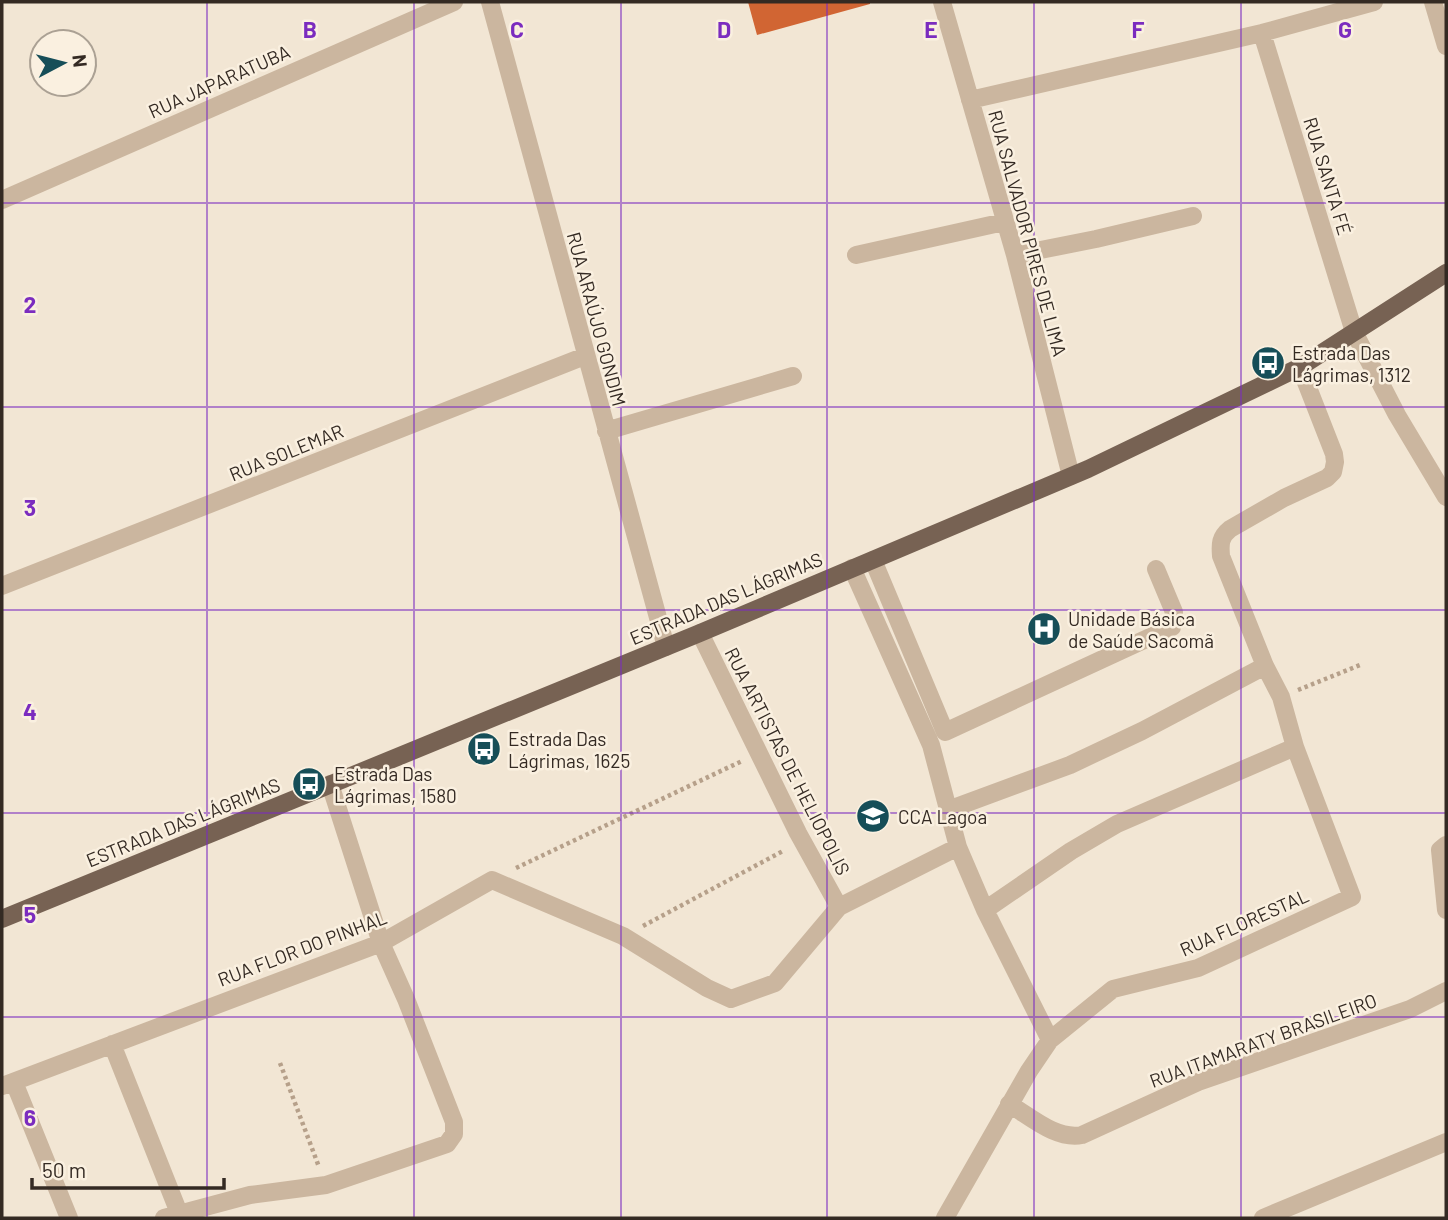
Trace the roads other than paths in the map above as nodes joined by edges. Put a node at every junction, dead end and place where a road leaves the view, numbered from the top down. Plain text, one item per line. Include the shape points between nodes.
1 (454, 2) edge
2 (490, 2) edge
3 (942, 2) edge
4 (1374, 2) edge
5 (1433, 2) edge
6 (1262, 33) junction
7 (1446, 46) edge
8 (970, 100) junction
9 (2, 201) edge
10 (1194, 215) dead end
11 (1004, 222) junction
12 (856, 255) dead end
13 (1014, 255) junction
14 (1446, 273) edge
15 (1354, 332) junction
16 (586, 356) junction
17 (1300, 367) junction
18 (793, 376) dead end
19 (606, 431) junction
20 (1072, 476) junction
21 (1446, 497) edge
22 (873, 560) junction
23 (852, 568) junction
24 (1156, 569) dead end
25 (2, 586) edge
26 (700, 633) junction
27 (666, 647) junction
28 (1265, 666) junction
29 (1295, 747) junction
30 (330, 784) junction
31 (948, 810) junction
32 (1446, 845) edge
33 (958, 847) junction
34 (839, 907) junction
35 (985, 910) junction
36 (1446, 910) edge
37 (2, 919) edge
38 (381, 943) junction
39 (1446, 991) edge
40 (1050, 1040) junction
41 (112, 1044) junction
42 (8, 1084) edge
43 (1009, 1104) junction
44 (1446, 1142) edge
45 (171, 1216) edge
46 (69, 1218) edge
47 (945, 1218) edge
48 (1263, 1218) edge

1 - 9 street, RUA JAPARATUBA
2 - 16 street, RUA ARAÚJO GONDIM
3 - 8 street, RUA SALVADOR PIRES DE LIMA
4 - 6 street
5 - 7 street
6 - 8 street
6 - 15 street, RUA SANTA FÉ
8 - 11 street, RUA SALVADOR PIRES DE LIMA
10 - 13 street
11 - 12 street
11 - 13 street, RUA SALVADOR PIRES DE LIMA
13 - 20 street, RUA SALVADOR PIRES DE LIMA
14 - 15 main road, ESTRADA DAS LÁGRIMAS
15 - 17 main road, ESTRADA DAS LÁGRIMAS
15 - 21 street, RUA SANTA FÉ
16 - 19 street, RUA ARAÚJO GONDIM
16 - 25 street, RUA SOLEMAR
17 - 20 main road, ESTRADA DAS LÁGRIMAS
17 - 28 street via 1334,454 1333,472 1230,529 1220,544
18 - 19 street
19 - 27 street, RUA ARAÚJO GONDIM
20 - 22 main road, ESTRADA DAS LÁGRIMAS
22 - 23 main road, ESTRADA DAS LÁGRIMAS
22 - 24 street via 945,732 1172,626 1174,612
23 - 26 main road, ESTRADA DAS LÁGRIMAS
23 - 31 street via 931,745
26 - 27 main road, ESTRADA DAS LÁGRIMAS
26 - 34 street, RUA ARTISTAS DE HELIOPOLIS
27 - 30 main road, ESTRADA DAS LÁGRIMAS
28 - 29 street
28 - 31 street via 1069,765
29 - 35 street via 1117,824
29 - 40 street, RUA FLORESTAL via 1352,897 1198,968 1113,989
30 - 37 main road, ESTRADA DAS LÁGRIMAS
30 - 38 street
31 - 33 street
32 - 36 street via 1440,850
33 - 34 street
33 - 35 street
34 - 38 street, RUA FLOR DO PINHAL via 775,983 731,999 623,936 492,880
35 - 40 street
38 - 41 street, RUA FLOR DO PINHAL
38 - 45 street via 454,1122 454,1134 447,1144 326,1185 250,1195
39 - 43 street, RUA ITAMARATY BRASILEIRO via 1410,1009 1198,1082 1082,1135 1061,1135
40 - 43 street, RUA FLORESTAL
41 - 42 street, RUA FLOR DO PINHAL
41 - 45 street
42 - 46 street
43 - 47 street, RUA FLORESTAL
44 - 48 street

